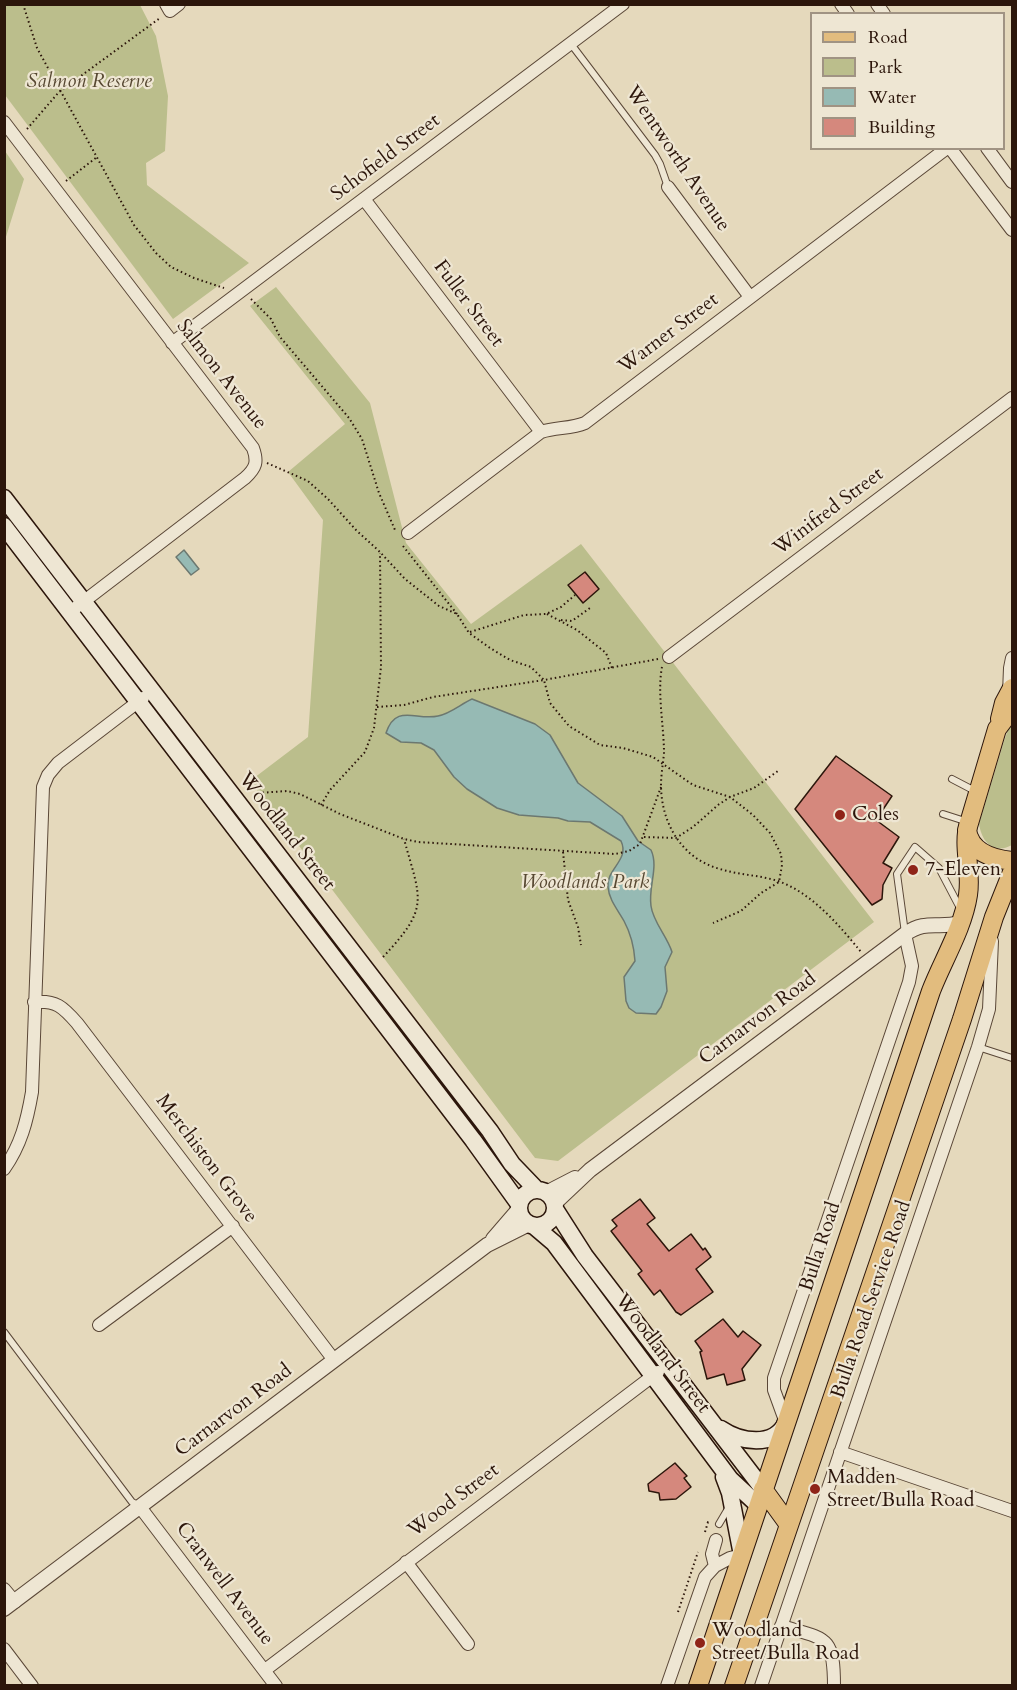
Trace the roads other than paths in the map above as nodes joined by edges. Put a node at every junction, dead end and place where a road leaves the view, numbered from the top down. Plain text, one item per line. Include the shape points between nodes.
1 (623, 4) edge
2 (571, 44) junction
3 (4, 122) edge
4 (945, 150) edge
5 (950, 150) edge
6 (988, 150) edge
7 (1012, 182) edge
8 (668, 187) joint
9 (364, 199) junction
10 (1012, 230) edge
11 (750, 297) junction
12 (172, 343) junction
13 (1012, 398) edge
14 (541, 432) junction
15 (4, 498) edge
16 (4, 526) edge
17 (402, 533) road end
18 (77, 607) junction
19 (669, 657) road end
20 (1012, 658) edge
21 (1011, 696) edge
22 (145, 697) junction
23 (952, 779) dead end
24 (978, 793) junction
25 (943, 814) dead end
26 (969, 822) junction
27 (1012, 861) edge
28 (1012, 872) edge
29 (961, 919) junction
30 (992, 922) junction
31 (905, 934) junction
32 (34, 1002) junction
33 (420, 1040) junction
34 (978, 1047) junction
35 (405, 1051) junction
36 (1012, 1058) edge
37 (4, 1169) edge
38 (548, 1199) junction
39 (519, 1207) junction
40 (531, 1225) junction
41 (233, 1226) junction
42 (487, 1245) junction
43 (99, 1325) dead end
44 (4, 1332) edge
45 (334, 1360) junction
46 (668, 1365) junction
47 (652, 1376) junction
48 (711, 1421) junction
49 (786, 1423) junction
50 (840, 1452) junction
51 (719, 1465) junction
52 (761, 1497) junction
53 (732, 1504) junction
54 (140, 1507) junction
55 (1012, 1511) edge
56 (719, 1524) dead end
57 (789, 1526) junction
58 (716, 1540) dead end
59 (742, 1555) junction
60 (406, 1562) junction
61 (715, 1566) junction
62 (4, 1589) edge
63 (10, 1605) edge
64 (781, 1626) junction
65 (468, 1644) dead end
66 (4, 1649) edge
67 (265, 1670) junction
68 (32, 1686) edge
69 (276, 1686) edge
70 (668, 1686) edge
71 (698, 1686) edge
72 (734, 1686) edge
73 (761, 1686) edge
74 (834, 1686) edge

1 - 2 street, Schofield Street
2 - 8 lane, Wentworth Avenue via 655,155
2 - 9 street, Schofield Street
3 - 12 street, Salmon Avenue
4 - 11 street, Warner Street
5 - 10 street
6 - 7 street
8 - 11 street, Wentworth Avenue
9 - 12 street, Schofield Street
9 - 14 street, Fuller Street
11 - 14 street, Warner Street via 585,423
12 - 18 street, Salmon Avenue via 253,448 256,466
13 - 19 street, Winifred Street
14 - 17 street, Warner Street
15 - 18 main road, Woodland Street
16 - 18 main road, Woodland Street
18 - 22 main road, Woodland Street
20 - 21 street
21 - 24 main road, Bulla Road
22 - 32 street via 58,764 43,787
22 - 33 main road, Woodland Street
22 - 35 main road, Woodland Street
23 - 24 lane
24 - 26 main road, Bulla Road
25 - 26 lane
26 - 27 main road via 968,834 978,849 988,856
26 - 29 main road, Bulla Road via 965,839 968,891
28 - 30 main road
29 - 31 street, Carnarvon Road via 948,926 926,924
29 - 31 lane via 955,896 939,867 915,847 897,874
29 - 49 main road, Bulla Road via 931,991
30 - 34 street, Bulla Road Service Road via 988,1015
30 - 57 main road
31 - 38 street, Carnarvon Road
31 - 49 street via 912,966 909,982 774,1378 774,1390
32 - 37 street via 32,1092 27,1123 15,1154
32 - 41 street, Merchiston Grove via 48,1001 66,1011
33 - 35 main road
33 - 38 main road, Woodland Street via 512,1164
34 - 36 lane
34 - 50 street, Bulla Road Service Road
35 - 39 main road, Woodland Street
38 - 39 main road via 525,1194
38 - 40 main road via 550,1220 540,1226
38 - 46 main road, Woodland Street via 585,1256
39 - 40 main road via 524,1221
39 - 42 street, Carnarvon Road
40 - 42 street, Carnarvon Road
40 - 47 main road, Woodland Street via 554,1243
41 - 43 street
41 - 45 street, Merchiston Grove
42 - 45 street, Carnarvon Road
44 - 54 lane via 132,1502
45 - 54 street, Carnarvon Road
46 - 47 street, Wood Street
46 - 48 main road, Woodland Street
47 - 51 main road, Woodland Street
47 - 60 street, Wood Street
48 - 49 main road via 734,1437 753,1440 774,1436
48 - 52 main road, Woodland Street
49 - 52 main road, Bulla Road
50 - 55 street
50 - 64 street, Bulla Road Service Road
51 - 52 main road, Woodland Street via 740,1490
51 - 53 main road
52 - 57 main road
52 - 59 main road, Bulla Road
53 - 56 lane
53 - 59 main road
54 - 63 street, Carnarvon Road
54 - 67 street, Cranwell Avenue
57 - 72 main road
58 - 61 street via 712,1556
59 - 61 street
59 - 71 main road, Bulla Road
60 - 65 street
60 - 67 street, Wood Street
61 - 70 street via 705,1577
62 - 63 street
64 - 73 street, Bulla Road Service Road
64 - 74 street via 818,1637 830,1646
66 - 68 street
67 - 69 street, Cranwell Avenue

